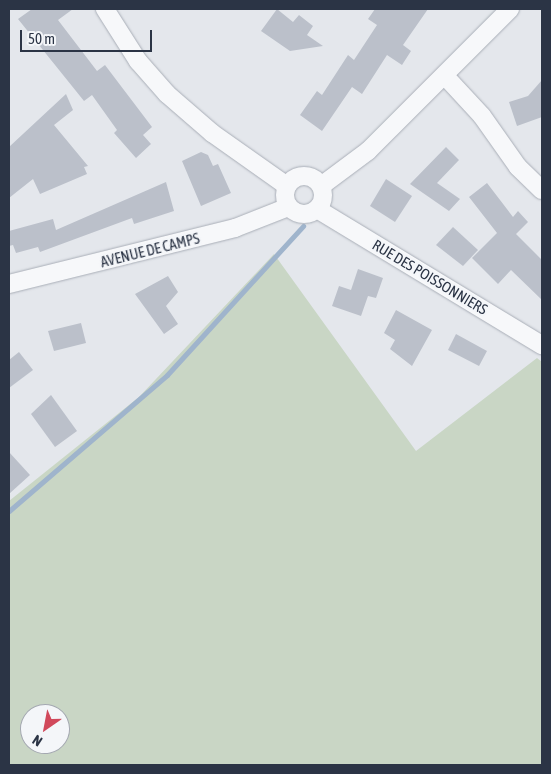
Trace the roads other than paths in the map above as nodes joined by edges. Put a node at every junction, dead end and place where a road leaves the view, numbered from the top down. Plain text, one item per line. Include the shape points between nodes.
1 (106, 9) edge
2 (510, 9) edge
3 (445, 76) junction
4 (287, 186) junction
5 (321, 186) junction
6 (542, 190) edge
7 (288, 207) junction
8 (317, 209) junction
9 (9, 284) edge
10 (542, 345) edge

1 - 4 street via 138,61 167,94 212,134
2 - 3 street
3 - 5 street via 368,151
3 - 6 street via 482,116 518,167
4 - 5 street via 306,176
4 - 7 street
5 - 8 street via 323,198
7 - 8 street via 299,214
7 - 9 street, AVENUE DE CAMPS via 235,228
8 - 10 street, RUE DES POISSONNIERS

